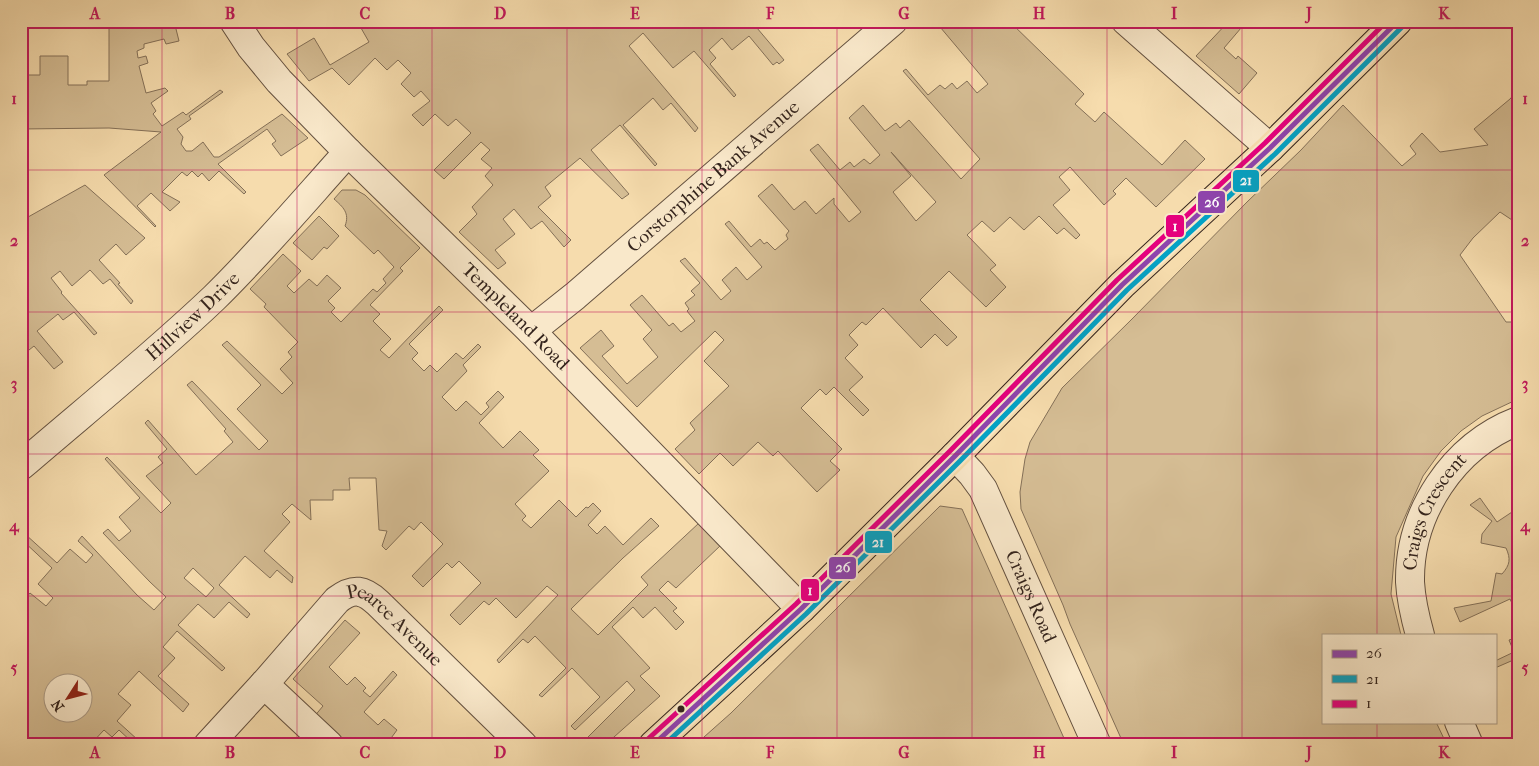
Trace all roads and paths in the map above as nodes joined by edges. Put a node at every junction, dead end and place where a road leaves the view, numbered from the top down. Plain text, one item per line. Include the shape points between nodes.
1 (234, 21) edge
2 (893, 21) edge
3 (1126, 21) edge
4 (1398, 21) edge
5 (1270, 148) junction
6 (348, 152) junction
7 (531, 331) junction
8 (1518, 421) edge
9 (954, 456) junction
10 (21, 466) edge
11 (801, 609) junction
12 (1420, 634) edge
13 (264, 684) junction
14 (1460, 724) edge
15 (208, 745) edge
16 (329, 745) edge
17 (523, 745) edge
18 (653, 745) edge
19 (1097, 745) edge
20 (1469, 745) edge

1 - 6 street, Templeland Road via 279,81
2 - 7 street, Corstorphine Bank Avenue
3 - 5 street
4 - 5 main road
5 - 9 main road via 1122,285
6 - 7 street, Templeland Road
6 - 10 street, Hillview Drive via 214,298
7 - 11 street, Templeland Road
8 - 12 street, Craigs Crescent via 1486,437 1465,454 1429,501 1411,560 1413,610
9 - 11 main road
9 - 19 street, Craigs Road via 983,489
11 - 18 main road
13 - 15 street, Pearce Avenue
13 - 16 street
13 - 17 street, Pearce Avenue via 337,600 345,593 364,592
14 - 20 street

